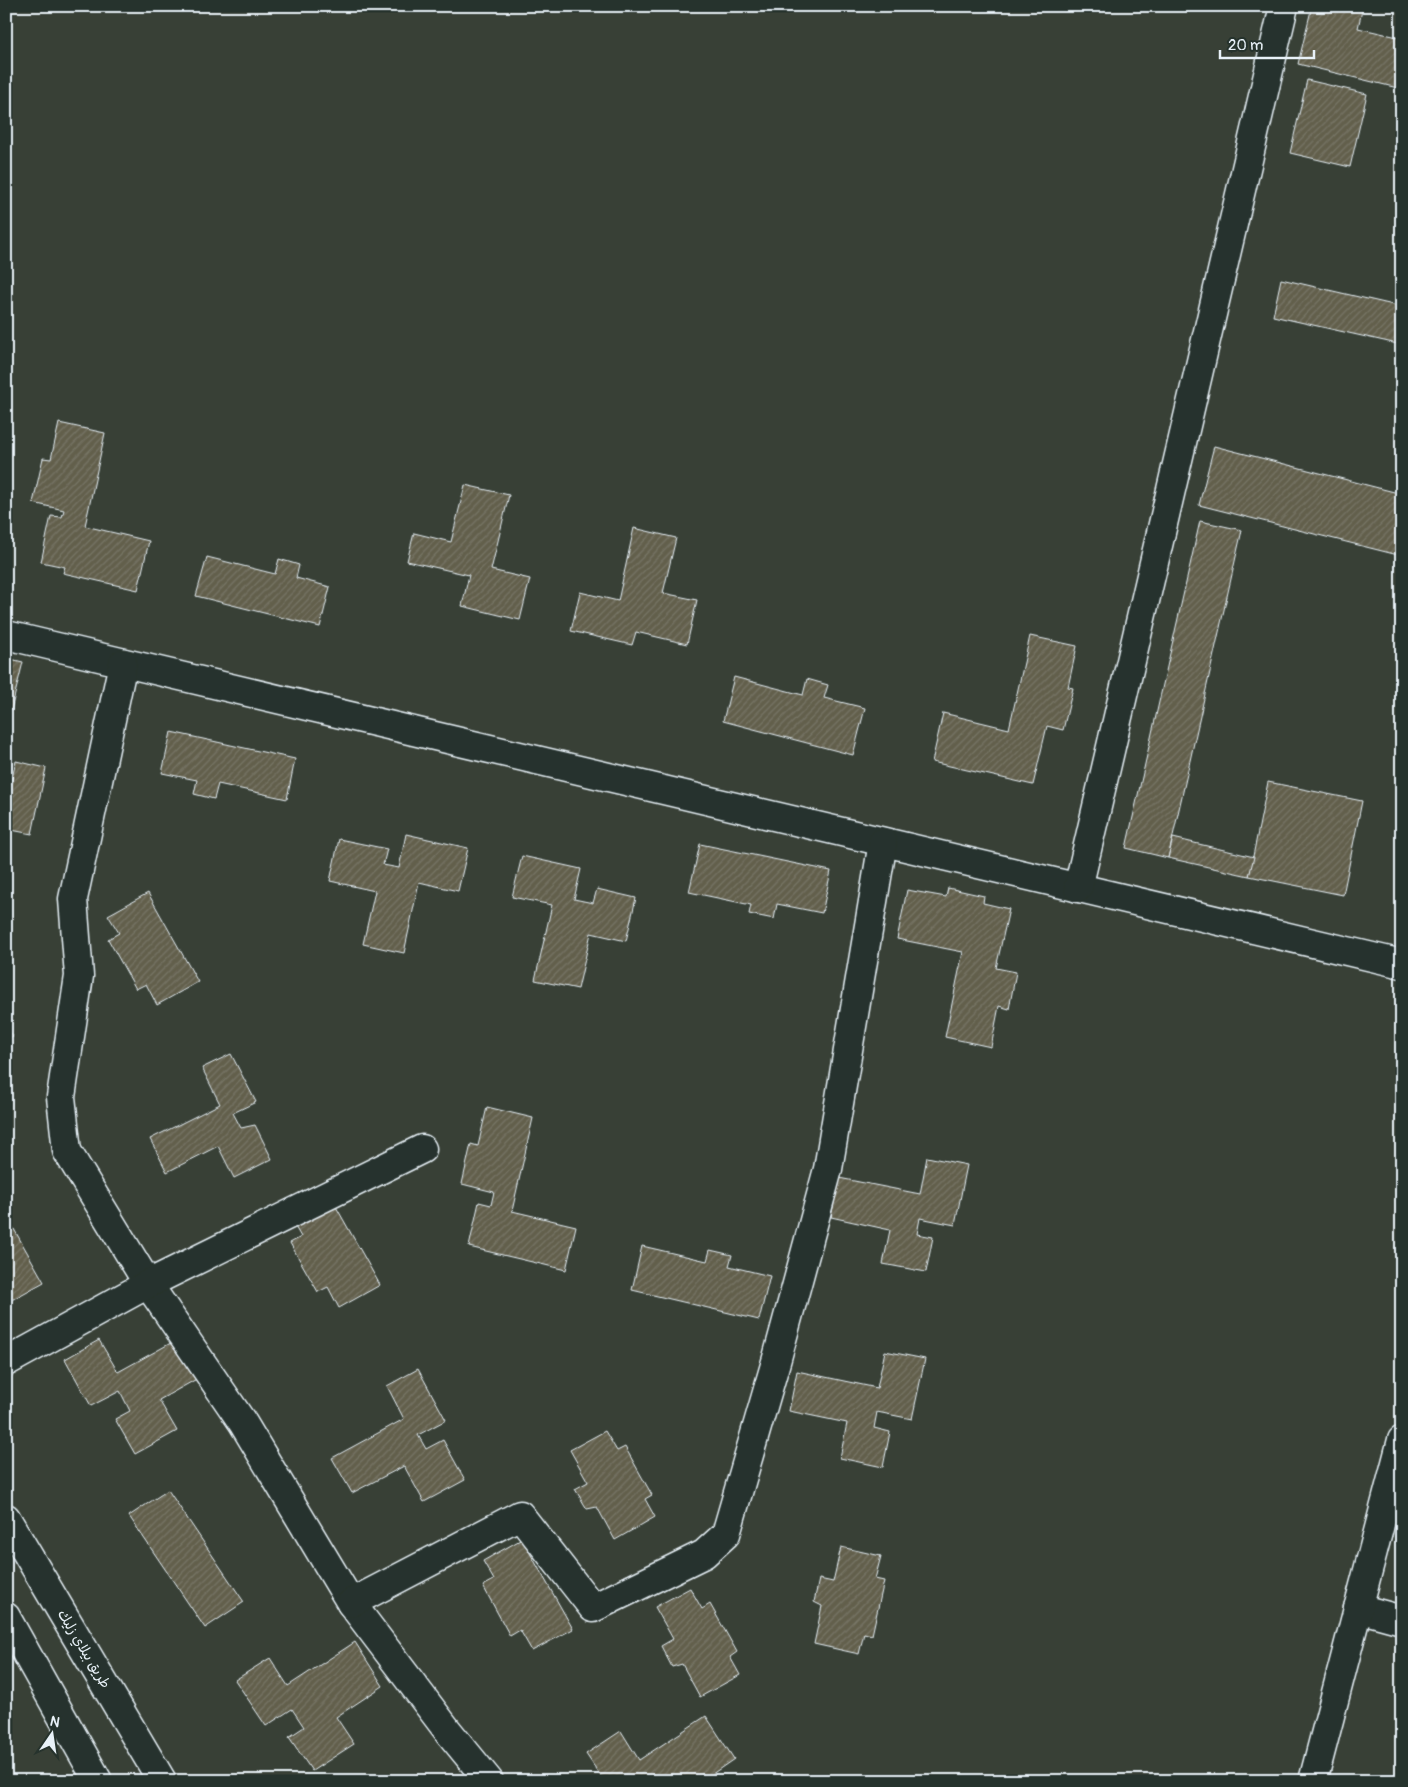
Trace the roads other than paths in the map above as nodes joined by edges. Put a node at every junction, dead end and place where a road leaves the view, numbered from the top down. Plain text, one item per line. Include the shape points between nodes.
1 (1284, 6) edge
2 (6, 636) edge
3 (123, 663) junction
4 (883, 842) junction
5 (1078, 888) junction
6 (1402, 964) edge
7 (422, 1149) dead end
8 (148, 1284) junction
9 (6, 1362) edge
10 (1402, 1440) edge
11 (6, 1518) edge
12 (351, 1603) junction
13 (1358, 1608) junction
14 (6, 1616) edge
15 (1402, 1620) edge
16 (98, 1781) edge
17 (162, 1781) edge
18 (489, 1781) edge
19 (1313, 1781) edge

1 - 5 street
2 - 3 street
3 - 4 street
3 - 8 street via 72,899 80,976 61,1097 67,1152
4 - 5 street
4 - 12 street via 828,1169 726,1534 704,1554 593,1608 520,1515
5 - 6 street
7 - 8 street
8 - 9 street
8 - 12 street via 243,1423
10 - 13 street
11 - 17 street, طريق بيلاي زليك
12 - 18 street
13 - 15 street
13 - 19 street
14 - 16 street

